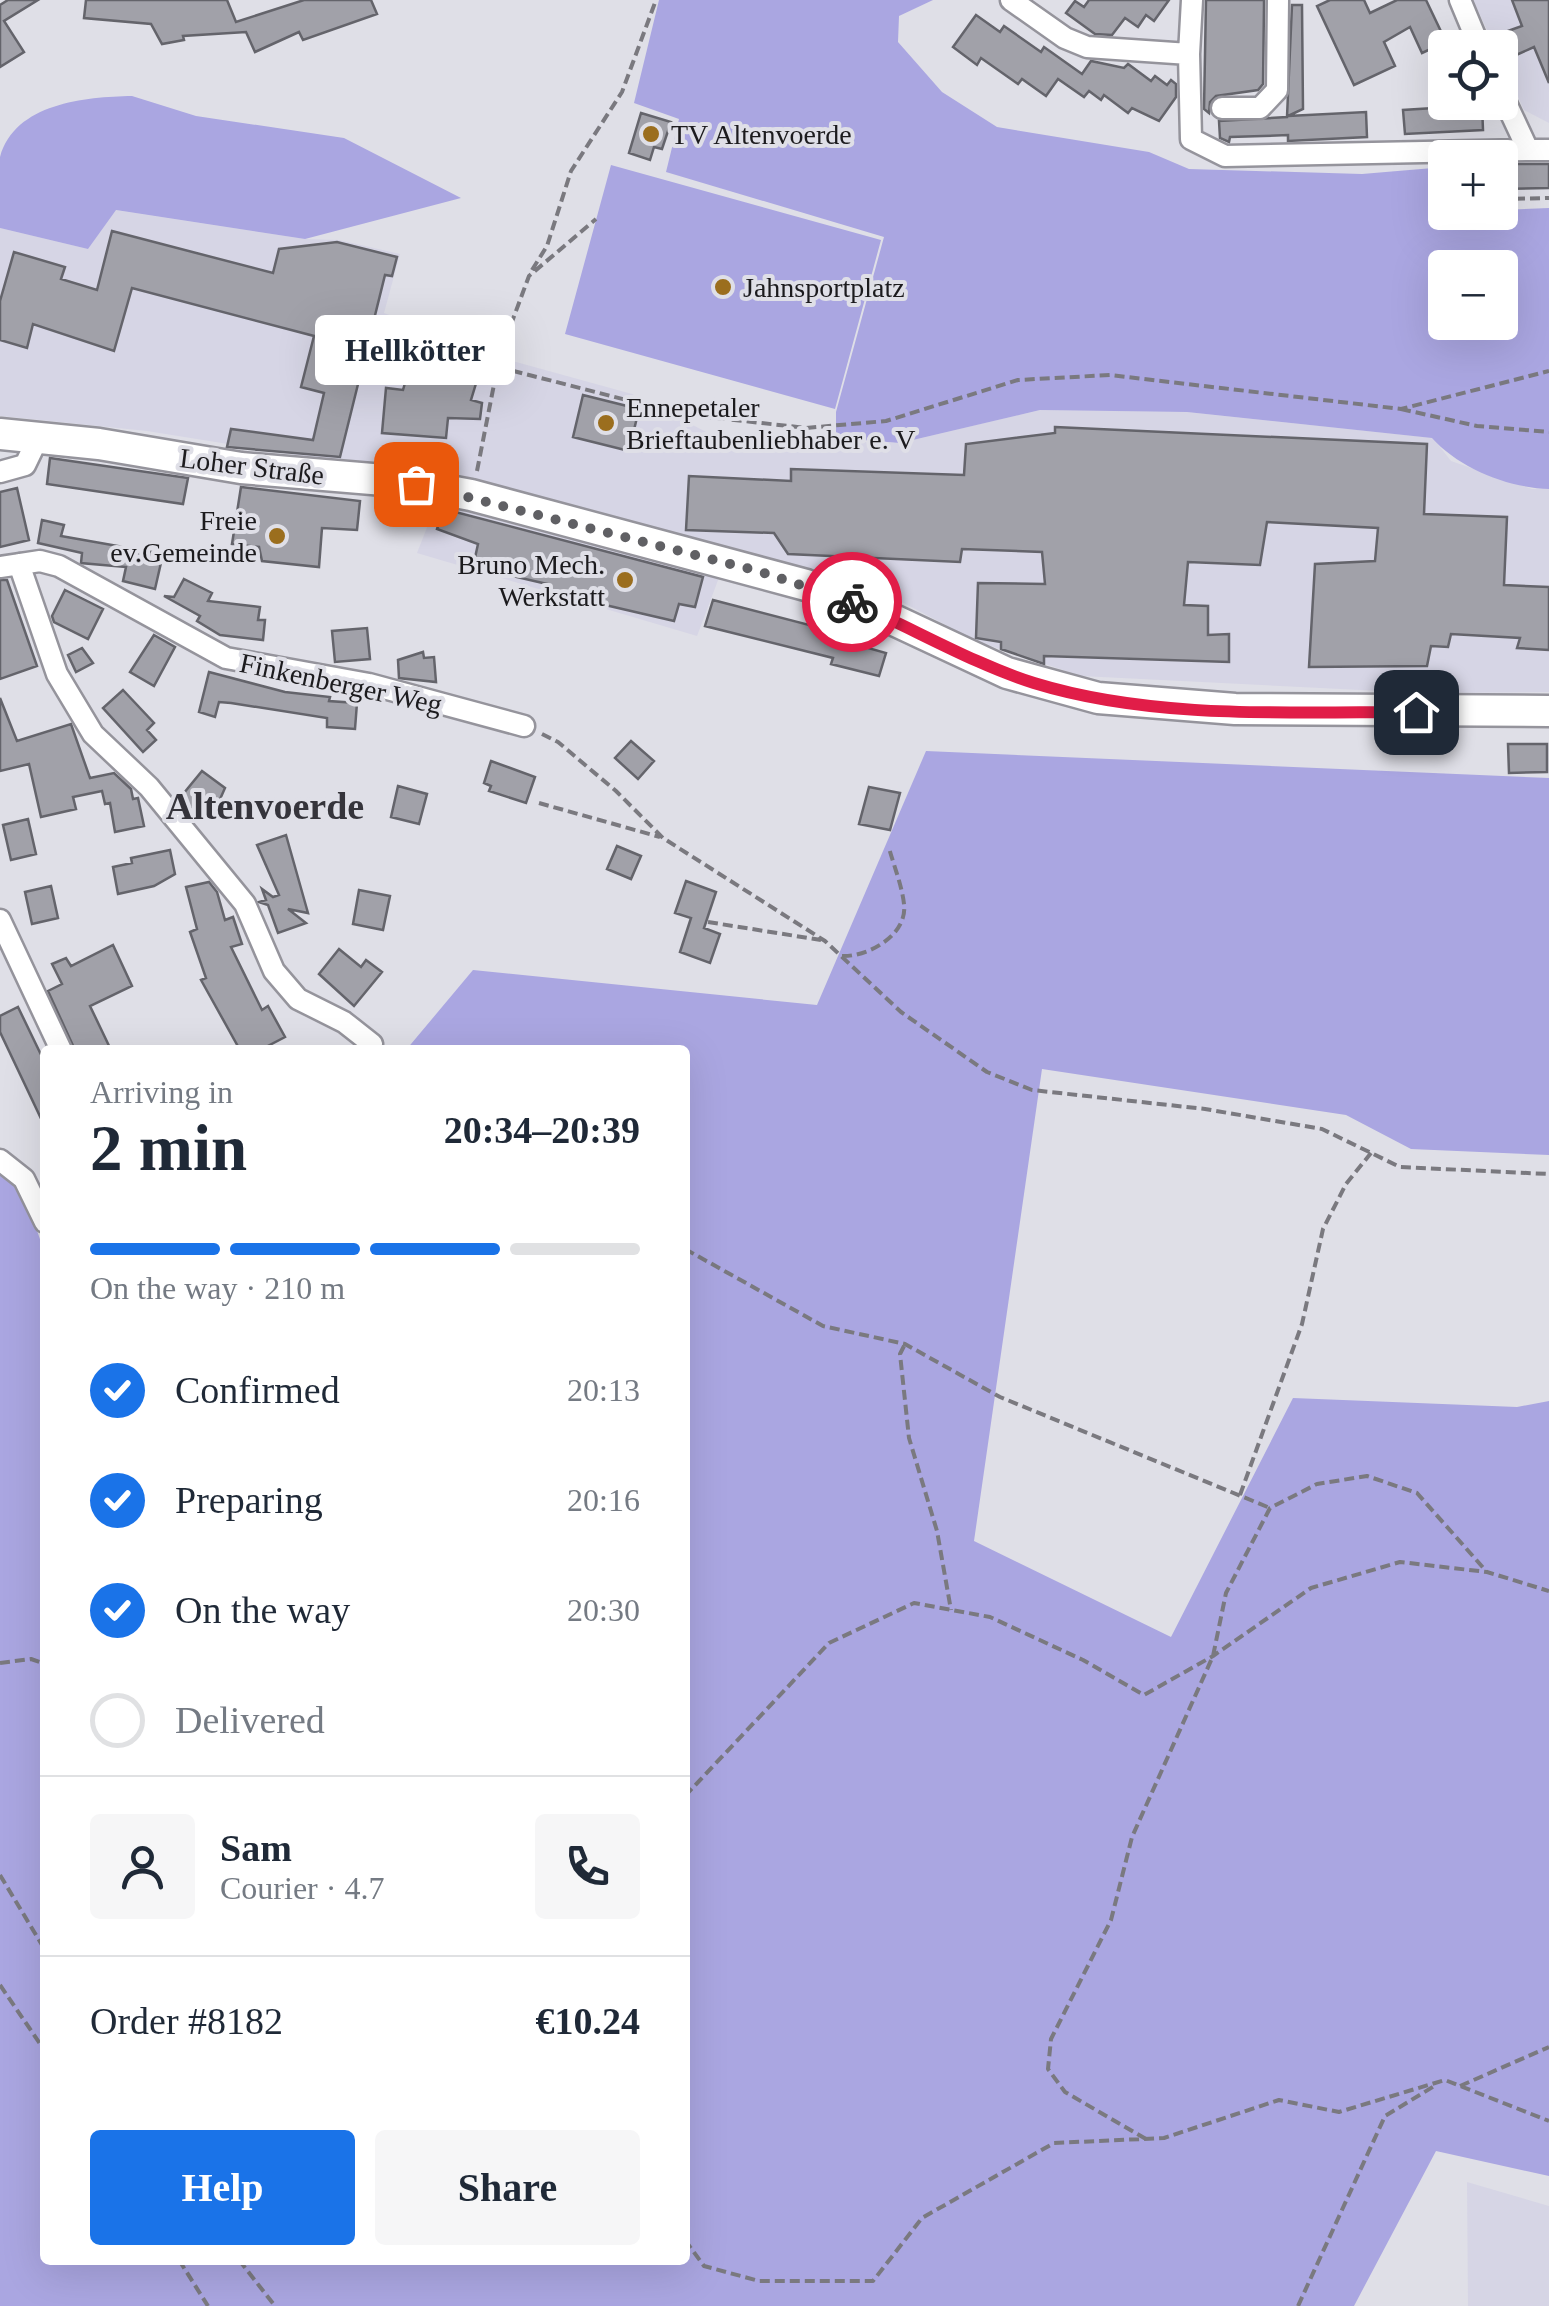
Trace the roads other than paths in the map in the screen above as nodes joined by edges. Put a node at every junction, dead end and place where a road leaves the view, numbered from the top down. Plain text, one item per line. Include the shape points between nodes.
1 (1011, 0) edge
2 (1192, 0) edge
3 (1278, 0) edge
4 (1460, 0) edge
5 (1472, 30) edge
6 (1189, 54) junction
7 (1222, 108) dead end
8 (1518, 118) edge
9 (1538, 150) edge
10 (0, 434) edge
11 (38, 438) junction
12 (0, 472) edge
13 (10, 565) edge
14 (1549, 711) edge
15 (524, 726) road end
16 (0, 920) edge
17 (372, 1044) dead end
18 (59, 1045) edge
19 (0, 1160) edge
20 (40, 1212) edge

1 - 6 street via 1087,47
2 - 6 street
3 - 7 street via 1277,90 1260,108
4 - 5 street
6 - 9 street via 1190,140 1225,156
8 - 9 street
10 - 11 main road, Loher Straße
11 - 12 street via 25,465
11 - 14 main road, Loher Straße via 471,496 806,585 1007,673 1098,698 1235,709
13 - 15 street, Finkenberger Weg via 59,566 226,658 369,684
13 - 17 street via 57,674 92,734 150,787 245,904 274,971 298,999
16 - 18 street
19 - 20 street via 24,1178

